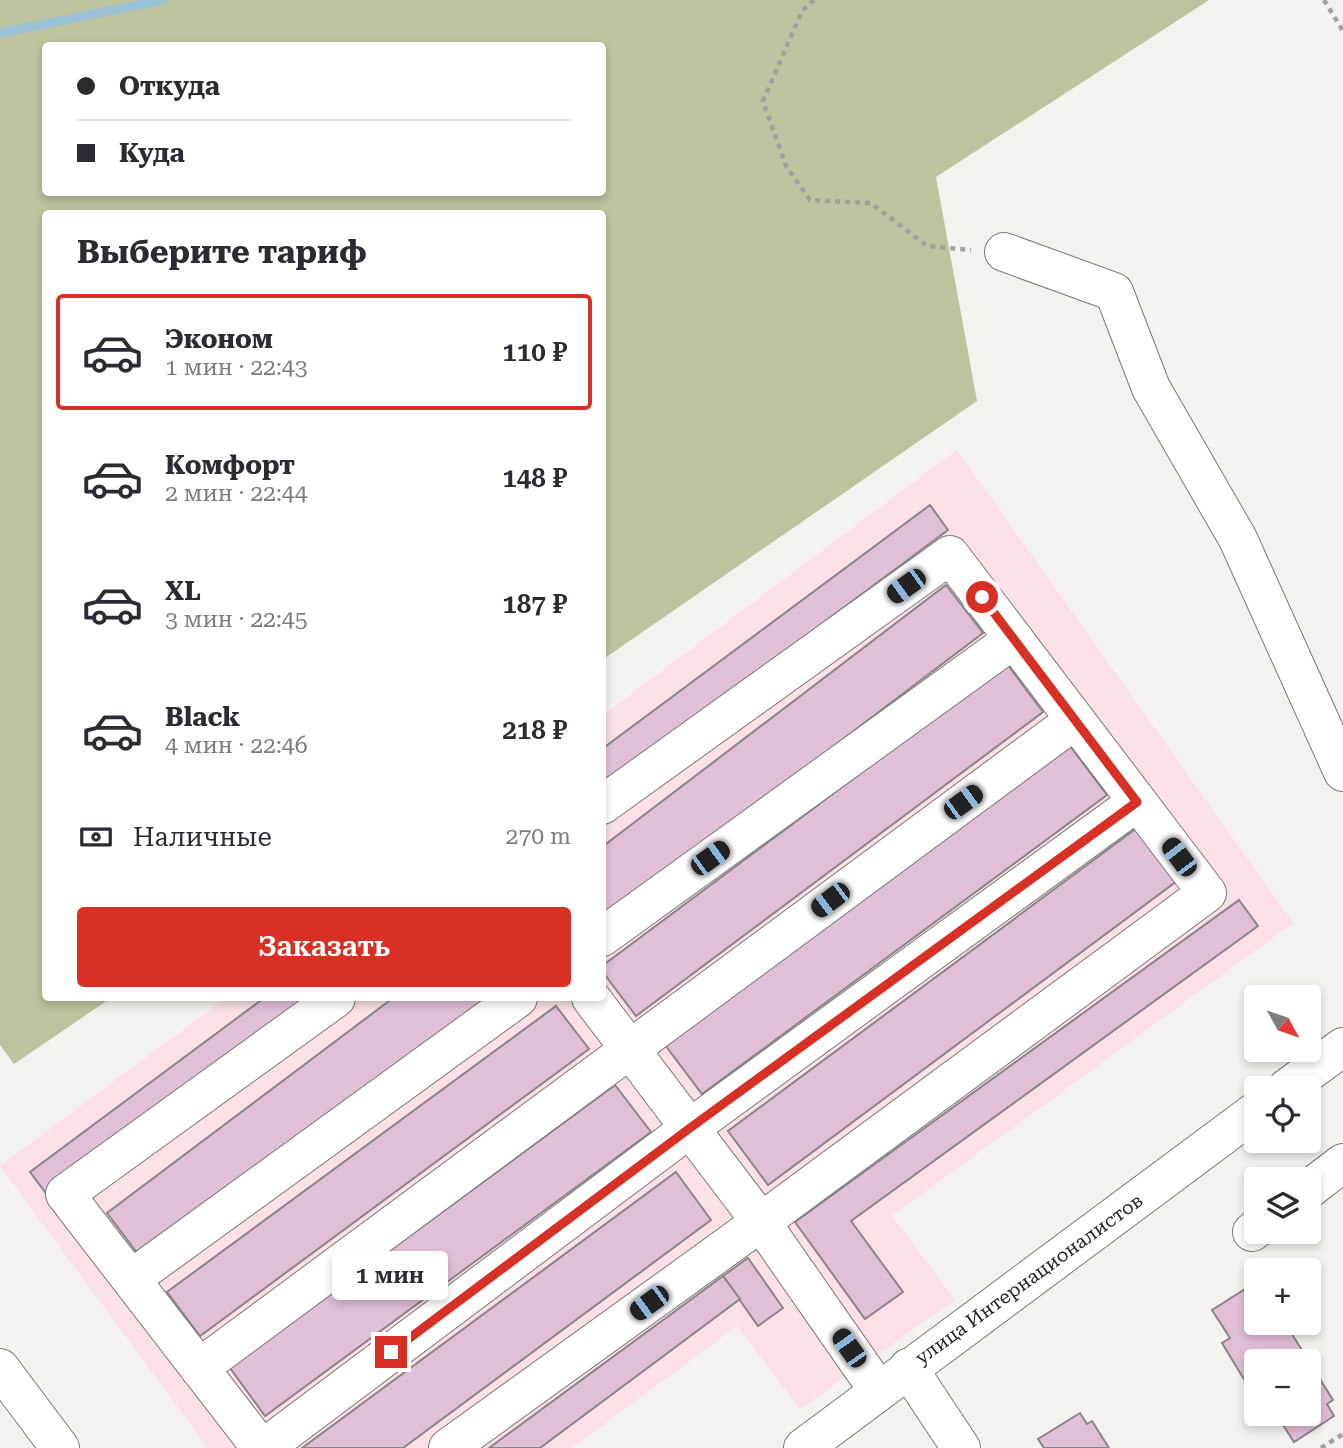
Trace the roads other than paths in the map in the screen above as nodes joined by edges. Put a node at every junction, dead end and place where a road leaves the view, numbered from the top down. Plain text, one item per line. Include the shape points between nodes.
1 (1004, 252) road end
2 (1014, 639) junction
3 (1075, 720) junction
4 (1343, 772) edge
5 (606, 802) edge
6 (1137, 802) junction
7 (606, 933) edge
8 (332, 1001) edge
9 (514, 1001) edge
10 (593, 1001) edge
11 (1343, 1047) edge
12 (629, 1048) junction
13 (1303, 1076) edge
14 (1244, 1120) edge
15 (690, 1128) junction
16 (1343, 1163) edge
17 (1321, 1180) edge
18 (761, 1222) junction
19 (131, 1279) junction
20 (0, 1368) edge
21 (199, 1368) junction
22 (908, 1368) junction
23 (878, 1390) junction
24 (60, 1448) edge
25 (262, 1448) edge
26 (448, 1448) edge
27 (803, 1448) edge
28 (961, 1448) edge

1 - 4 street via 1114,292 1151,388 1238,540
2 - 3 street
2 - 5 street via 950,555
2 - 7 street
3 - 6 street
3 - 12 street
6 - 15 street
6 - 18 street via 1206,893
8 - 19 street via 65,1194
9 - 19 street
10 - 12 street
11 - 13 street
12 - 15 street
12 - 21 street
14 - 22 street, улица Интернационалистов
15 - 18 street
15 - 25 street
16 - 17 street
18 - 23 street
18 - 26 street
19 - 21 street
20 - 24 street
21 - 25 street
22 - 23 street, улица Интернационалистов
22 - 28 street
23 - 27 street, улица Интернационалистов

